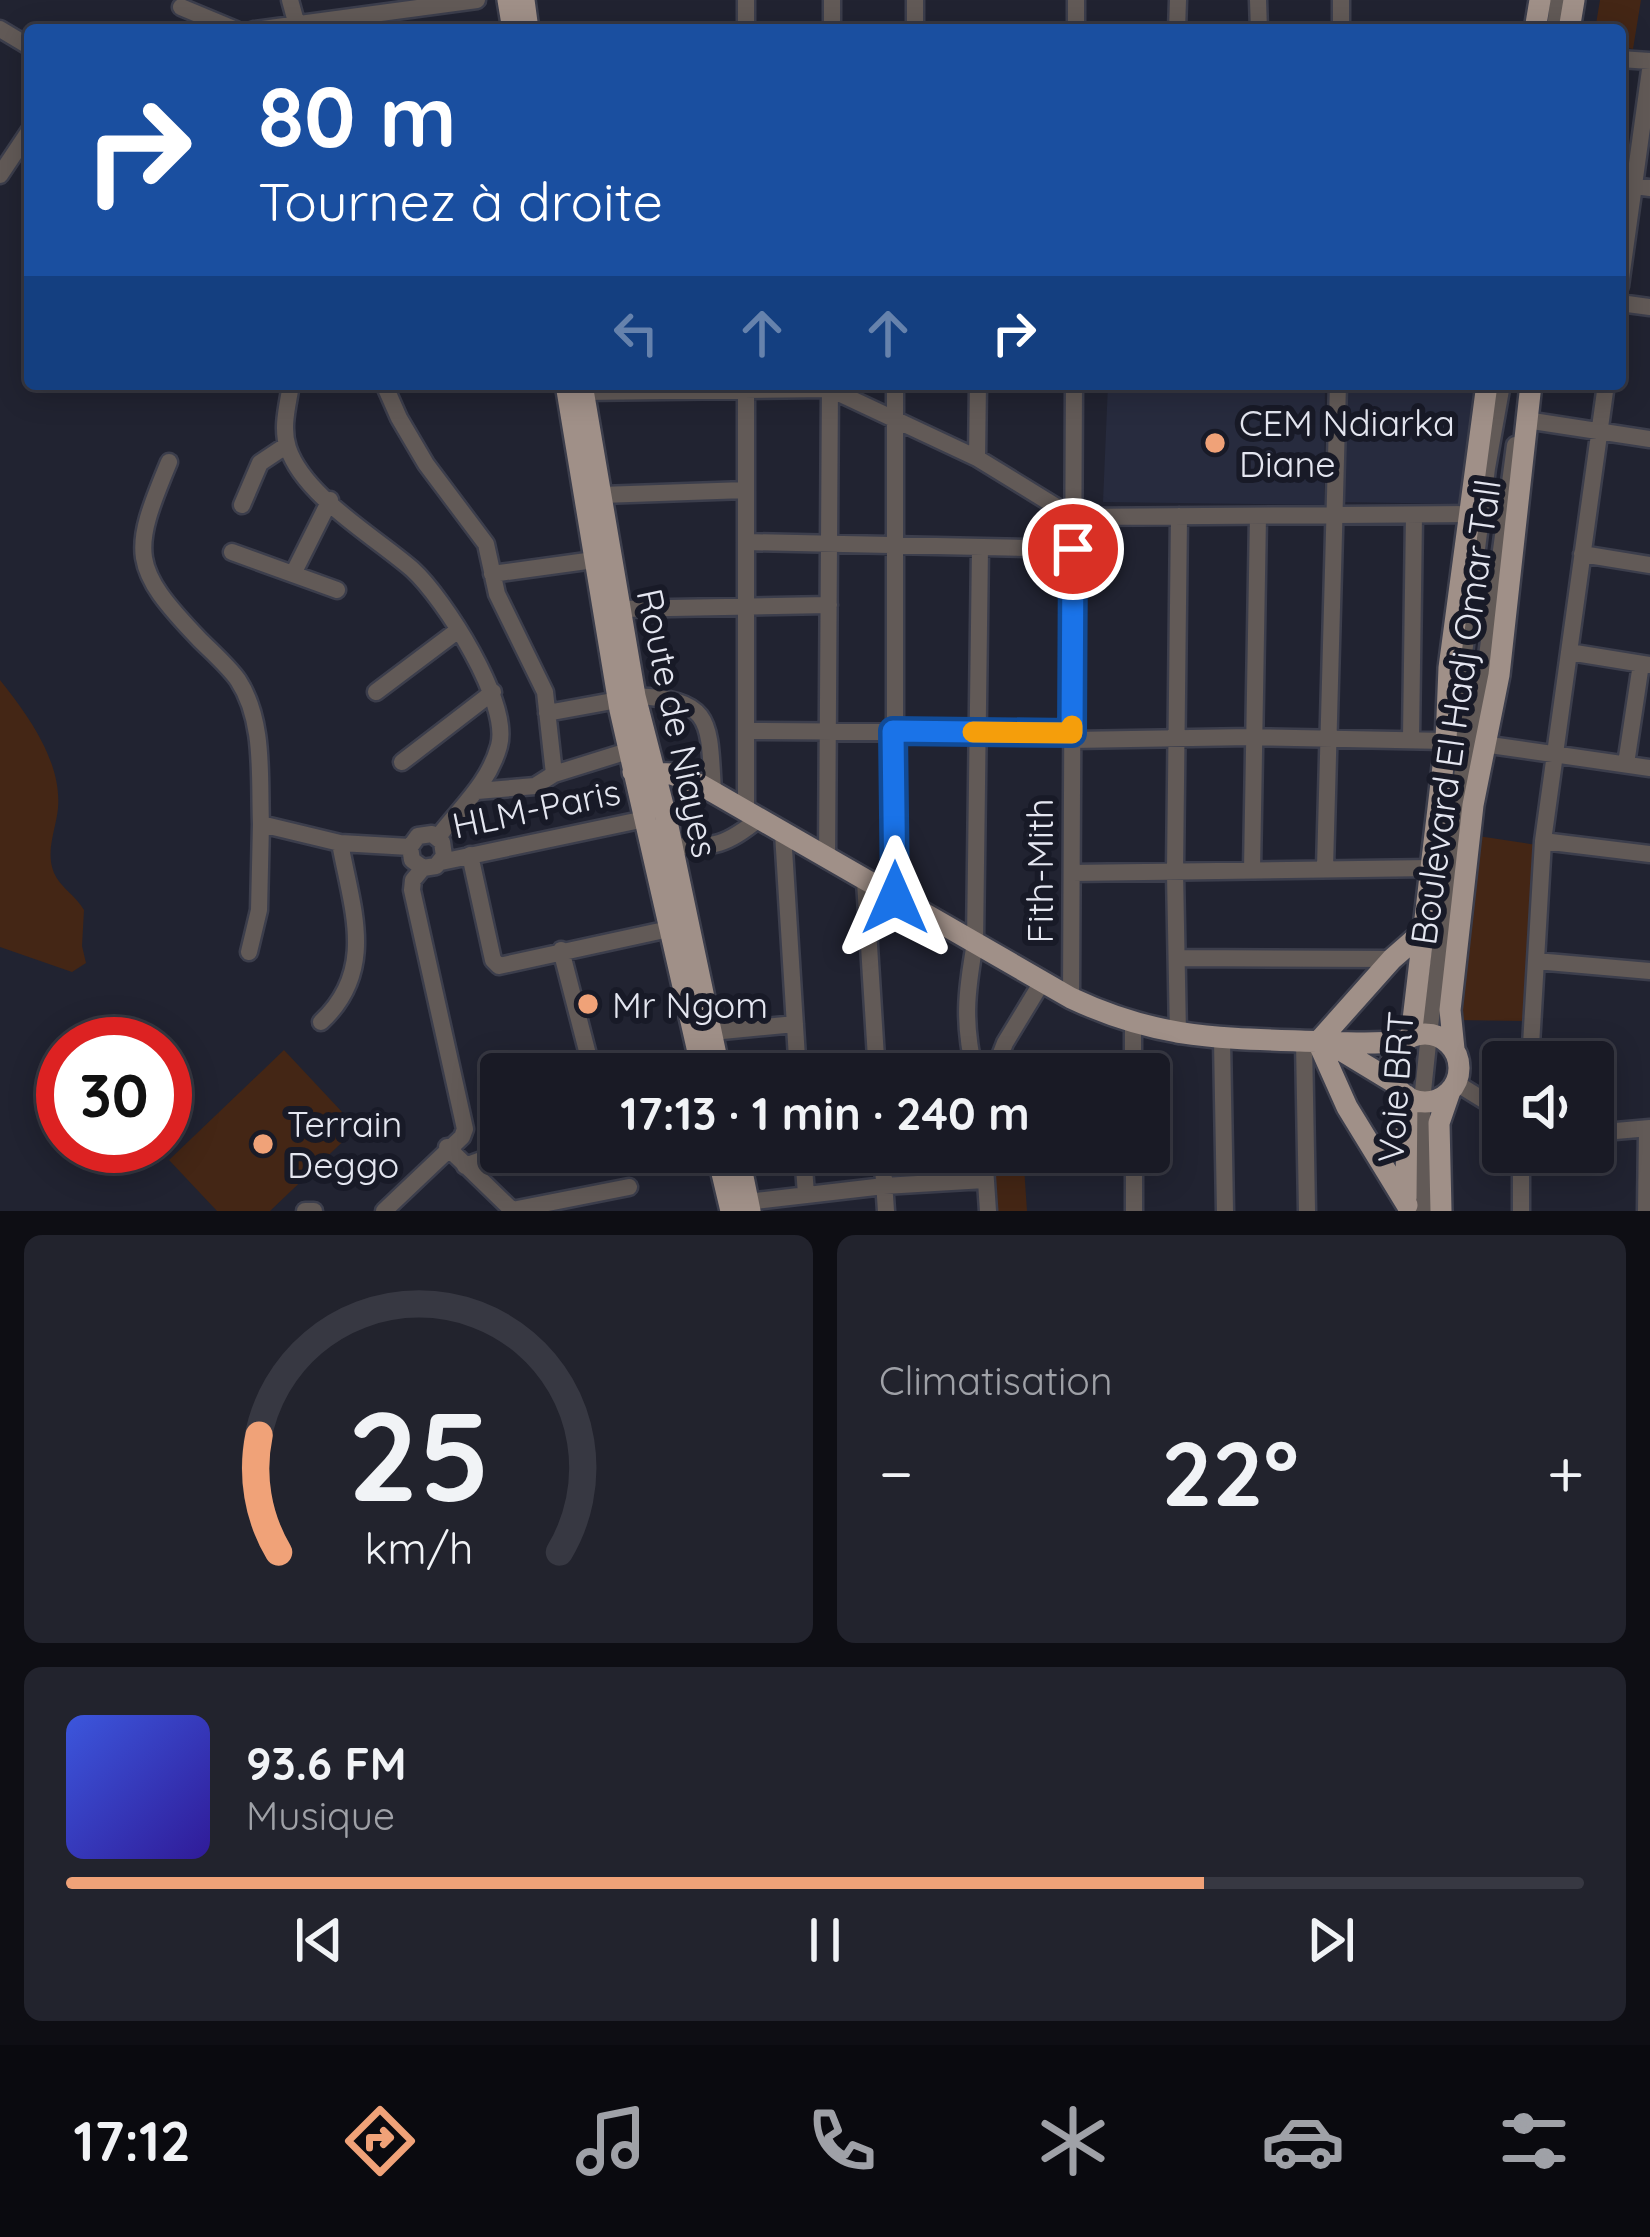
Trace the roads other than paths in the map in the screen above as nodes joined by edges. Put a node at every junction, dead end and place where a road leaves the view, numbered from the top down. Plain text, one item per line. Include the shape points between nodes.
1 (477, 0) edge
2 (182, 4) edge
3 (382, 8) edge
4 (224, 24) edge
5 (310, 24) edge
6 (1650, 65) edge
7 (24, 139) edge
8 (0, 175) edge
9 (1635, 186) edge
10 (1626, 246) edge
11 (290, 390) edge
12 (387, 390) edge
13 (577, 390) edge
14 (578, 390) edge
15 (746, 390) edge
16 (830, 390) edge
17 (838, 390) edge
18 (895, 390) edge
19 (978, 390) edge
20 (1074, 390) edge
21 (1338, 390) edge
22 (1486, 390) edge
23 (1501, 390) edge
24 (1527, 390) edge
25 (1528, 390) edge
26 (1605, 390) edge
27 (896, 420) junction
28 (1526, 420) junction
29 (1600, 432) junction
30 (1650, 440) edge
31 (287, 445) junction
32 (977, 458) junction
33 (169, 462) dead end
34 (746, 490) junction
35 (602, 495) junction
36 (330, 500) junction
37 (242, 505) dead end
38 (1335, 514) junction
39 (1472, 514) junction
40 (1414, 515) junction
41 (1179, 516) junction
42 (1258, 516) junction
43 (1073, 517) junction
44 (746, 542) junction
45 (829, 544) junction
46 (894, 545) junction
47 (980, 547) junction
48 (1073, 549) junction
49 (232, 552) dead end
50 (1582, 554) junction
51 (594, 560) junction
52 (1650, 565) edge
53 (294, 572) junction
54 (492, 574) junction
55 (337, 590) dead end
56 (746, 605) junction
57 (829, 605) junction
58 (618, 609) junction
59 (458, 631) junction
60 (1569, 652) junction
61 (1646, 665) edge
62 (376, 692) dead end
63 (493, 692) junction
64 (626, 698) junction
65 (547, 713) junction
66 (746, 730) junction
67 (828, 731) junction
68 (893, 731) junction
69 (979, 732) junction
70 (1072, 736) junction
71 (1251, 736) junction
72 (1177, 738) junction
73 (1329, 738) junction
74 (1411, 738) junction
75 (1465, 746) junction
76 (1555, 753) junction
77 (402, 762) dead end
78 (1626, 764) junction
79 (638, 765) junction
80 (1650, 768) edge
81 (554, 774) junction
82 (477, 791) junction
83 (713, 792) junction
84 (753, 813) junction
85 (645, 819) junction
86 (261, 824) junction
87 (783, 833) junction
88 (438, 837) junction
89 (1543, 841) junction
90 (340, 843) junction
91 (672, 846) junction
92 (410, 847) junction
93 (1650, 854) edge
94 (470, 855) junction
95 (827, 860) junction
96 (441, 862) junction
97 (423, 868) junction
98 (1325, 868) junction
99 (1431, 868) junction
100 (1252, 871) junction
101 (1174, 872) junction
102 (1072, 873) junction
103 (865, 881) junction
104 (895, 898) junction
105 (669, 929) junction
106 (1424, 931) junction
107 (975, 943) junction
108 (561, 950) junction
109 (249, 952) dead end
110 (1177, 958) junction
111 (1392, 958) junction
112 (1536, 961) junction
113 (1650, 971) edge
114 (1042, 982) junction
115 (1071, 998) junction
116 (321, 1022) dead end
117 (1133, 1023) junction
118 (795, 1024) junction
119 (712, 1032) junction
120 (1178, 1035) junction
121 (1415, 1037) junction
122 (1222, 1040) junction
123 (1531, 1041) edge
124 (1317, 1042) junction
125 (1454, 1049) junction
126 (588, 1053) edge
127 (698, 1053) edge
128 (716, 1053) edge
129 (797, 1053) edge
130 (876, 1053) edge
131 (970, 1053) edge
132 (1002, 1053) edge
133 (1133, 1053) edge
134 (1453, 1087) junction
135 (1408, 1094) junction
136 (1482, 1102) edge
137 (1648, 1129) edge
138 (1614, 1131) edge
139 (447, 1147) junction
140 (480, 1161) edge
141 (466, 1166) junction
142 (724, 1173) edge
143 (738, 1173) edge
144 (804, 1173) edge
145 (883, 1173) edge
146 (985, 1173) edge
147 (1134, 1173) edge
148 (1521, 1173) edge
149 (985, 1180) junction
150 (629, 1186) dead end
151 (884, 1186) junction
152 (806, 1195) junction
153 (737, 1209) edge
154 (1412, 1209) edge
155 (512, 1210) edge
156 (304, 1211) edge
157 (314, 1211) edge
158 (384, 1211) edge
159 (886, 1211) edge
160 (988, 1211) edge
161 (1135, 1211) edge
162 (1225, 1211) edge
163 (1307, 1211) edge
164 (1441, 1211) edge
165 (1521, 1211) edge
166 (1646, 1211) edge

1 - 3 street
2 - 4 street
3 - 5 street
6 - 9 street
7 - 8 street
9 - 10 street
11 - 31 street
12 - 54 street via 425,464 482,536
13 - 51 main road, Route de Niayes
14 - 35 main road, Route de Niayes
15 - 34 street
16 - 45 street
17 - 27 street
18 - 27 street
19 - 32 street
20 - 43 street, Fith-Mith
21 - 38 street
22 - 39 main road, Boulevard El Hadj Omar Tall
23 - 75 street, Voie BRT via 1461,677
24 - 75 street, Voie BRT via 1484,686
25 - 28 main road, Boulevard El Hadj Omar Tall
26 - 29 street
27 - 32 street
27 - 46 street
28 - 29 street
28 - 75 main road, Boulevard El Hadj Omar Tall via 1499,675
29 - 30 street
29 - 50 street
31 - 36 street via 301,474
31 - 37 street via 260,464
32 - 43 street
33 - 86 street via 146,518 143,566 248,700
34 - 35 street
34 - 44 street
35 - 58 main road, Route de Niayes
36 - 53 street
36 - 59 street via 414,572
38 - 40 street
38 - 42 street
38 - 73 street
39 - 40 street
39 - 75 main road, Boulevard El Hadj Omar Tall via 1449,668
40 - 74 street
41 - 42 street
41 - 43 street
41 - 72 street
42 - 71 street
43 - 48 street, Fith-Mith
44 - 45 street
44 - 56 street
45 - 46 street
45 - 57 street
46 - 47 street
46 - 68 street
47 - 48 street
47 - 69 street
48 - 70 street, Fith-Mith
49 - 53 street
50 - 52 street
50 - 60 street
51 - 54 street
51 - 64 main road, Route de Niayes
53 - 55 street
54 - 65 street
56 - 57 street
56 - 58 street
56 - 66 street
57 - 67 street
58 - 64 main road, Route de Niayes
59 - 62 street
59 - 63 street
60 - 61 street
60 - 76 street
61 - 78 street
63 - 77 street
63 - 82 street via 501,738
64 - 65 street
64 - 79 main road, Route de Niayes
64 - 79 main road, Route de Niayes
64 - 83 street via 678,698 696,709 707,729
65 - 81 street
66 - 67 street
66 - 84 street
67 - 68 street
67 - 95 street
68 - 69 street
68 - 104 street
69 - 70 street
69 - 107 street
70 - 72 street
70 - 102 street, Fith-Mith
71 - 72 street
71 - 73 street
71 - 100 street
72 - 101 street
73 - 74 street
73 - 98 street
74 - 75 street
75 - 76 street
75 - 99 main road, Boulevard El Hadj Omar Tall
75 - 121 street, Voie BRT
75 - 125 main road, Boulevard El Hadj Omar Tall
76 - 78 street
76 - 89 street
78 - 80 street
79 - 81 street
79 - 83 main road
79 - 85 main road, Route de Niayes
79 - 91 main road, Route de Niayes
81 - 82 street via 535,785
82 - 88 street
83 - 84 main road
84 - 87 main road
84 - 91 street via 730,842
85 - 94 street, HLM-Paris
85 - 105 main road, Route de Niayes
86 - 90 street
86 - 109 street via 259,910
87 - 95 main road
87 - 118 street
88 - 92 street via 425,833
88 - 96 street
89 - 93 street
89 - 112 street
90 - 92 street
90 - 116 street via 358,942 341,1003
91 - 119 main road, Route de Niayes
92 - 97 street
94 - 96 street, HLM-Paris
94 - 108 street via 496,964
95 - 103 main road
96 - 97 street
97 - 139 street via 412,890 465,1129
98 - 99 street
98 - 100 street
99 - 106 main road, Boulevard El Hadj Omar Tall
100 - 101 street
101 - 102 street
101 - 110 street
102 - 115 street, Fith-Mith
103 - 104 main road
103 - 130 street
104 - 107 main road
105 - 108 street
105 - 127 main road, Route de Niayes
106 - 111 main road
106 - 121 main road, Boulevard El Hadj Omar Tall
107 - 114 main road
107 - 131 street via 965,1002
108 - 126 street
110 - 111 street
110 - 120 street
111 - 124 main road
112 - 113 street
112 - 123 street
114 - 115 main road
114 - 132 street
115 - 117 main road
117 - 120 main road
117 - 133 street
118 - 119 street
118 - 129 street
119 - 128 main road, Route de Niayes
120 - 122 main road
121 - 124 main road via 1366,1046
121 - 125 main road via 1446,1040
121 - 135 street, Voie BRT
121 - 135 main road, Boulevard El Hadj Omar Tall via 1392,1060
122 - 124 main road
122 - 162 street
124 - 135 main road
124 - 154 main road via 1347,1107
124 - 163 street
125 - 134 main road, Boulevard El Hadj Omar Tall
134 - 135 main road via 1437,1100
134 - 136 street
134 - 164 main road, Boulevard El Hadj Omar Tall via 1439,1123
135 - 154 main road, Boulevard El Hadj Omar Tall
137 - 138 street
137 - 166 street
139 - 141 street
139 - 158 street
140 - 141 street
141 - 155 street
142 - 153 main road
143 - 153 main road
144 - 152 street
145 - 151 street
146 - 149 street
147 - 161 street
148 - 165 street
149 - 151 street
149 - 160 street
150 - 155 street
151 - 152 street
151 - 159 street
152 - 153 street
156 - 157 street

